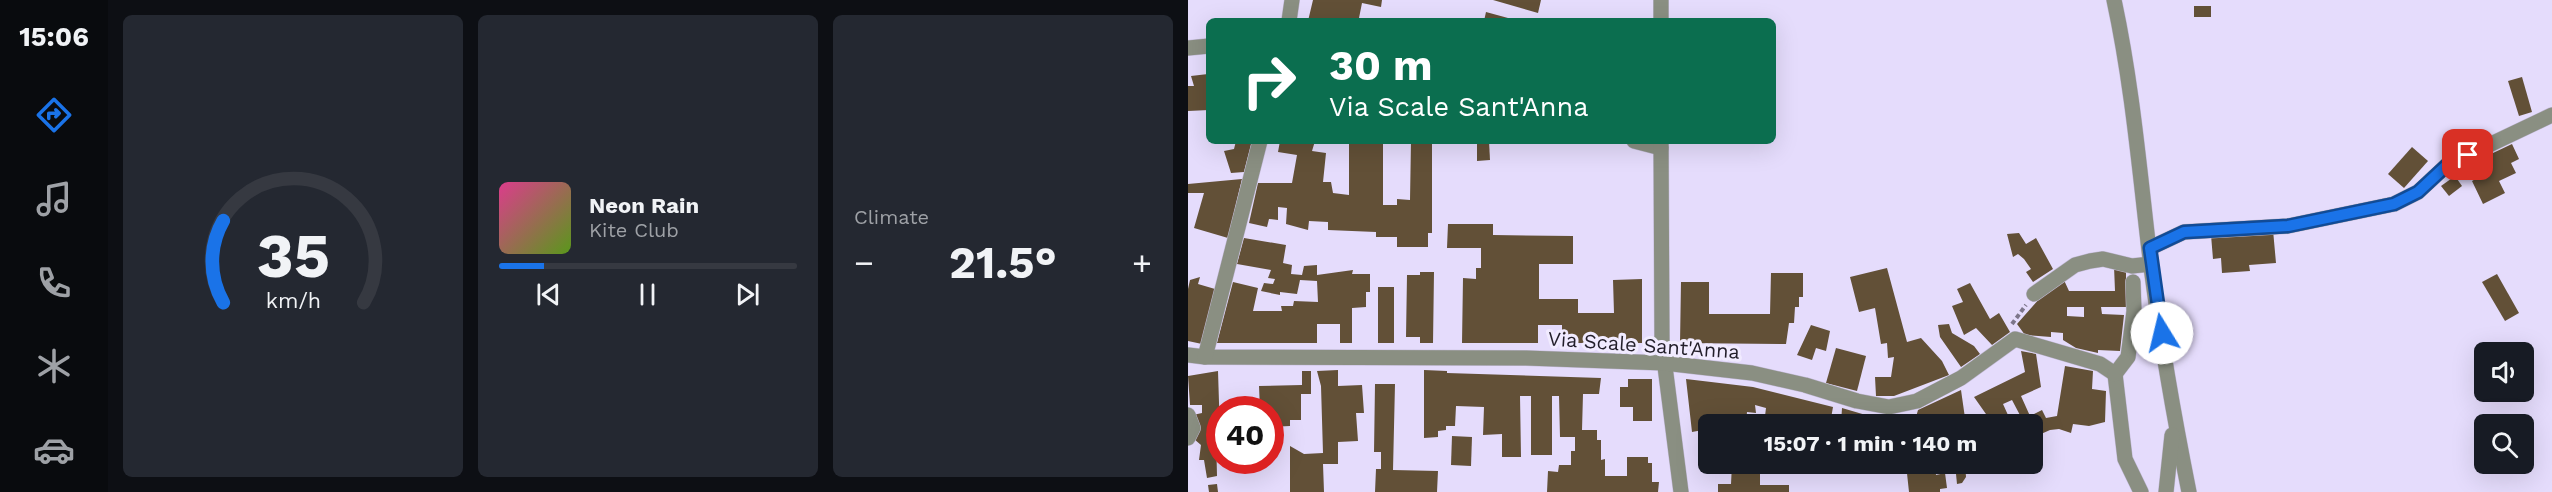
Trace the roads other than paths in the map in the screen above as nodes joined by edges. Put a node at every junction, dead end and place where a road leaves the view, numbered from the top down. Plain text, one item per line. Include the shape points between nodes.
1 (1292, 0) edge
2 (1661, 0) edge
3 (2114, 0) edge
4 (1289, 18) edge
5 (1661, 18) edge
6 (1206, 46) edge
7 (1188, 48) edge
8 (2552, 115) edge
9 (1259, 144) edge
10 (1661, 145) edge
11 (2150, 248) junction
12 (2151, 264) junction
13 (2133, 282) dead end
14 (2034, 294) road end
15 (1188, 355) edge
16 (1205, 357) junction
17 (1664, 363) junction
18 (2115, 374) junction
19 (1188, 415) edge
20 (2174, 417) junction
21 (1188, 438) edge
22 (1681, 492) edge
23 (2141, 492) edge
24 (2166, 492) edge
25 (2188, 492) edge

1 - 4 street
2 - 5 street
3 - 11 street via 2133,110
6 - 7 street
8 - 11 street via 2447,165 2418,192 2394,204 2288,226 2184,232
9 - 16 street
10 - 17 street
11 - 12 street
12 - 14 street via 2090,261 2075,265
12 - 20 street
13 - 18 street via 2128,357
15 - 16 street, Via Scale Sant'Anna
16 - 17 street, Via Scale Sant'Anna via 1526,358
17 - 18 street, Via Scale Sant'Anna via 1752,373 1889,407 1917,401 1961,378 2015,339 2100,364
17 - 22 street
18 - 23 street via 2125,459
19 - 21 street via 1193,428
20 - 24 street
20 - 25 street

